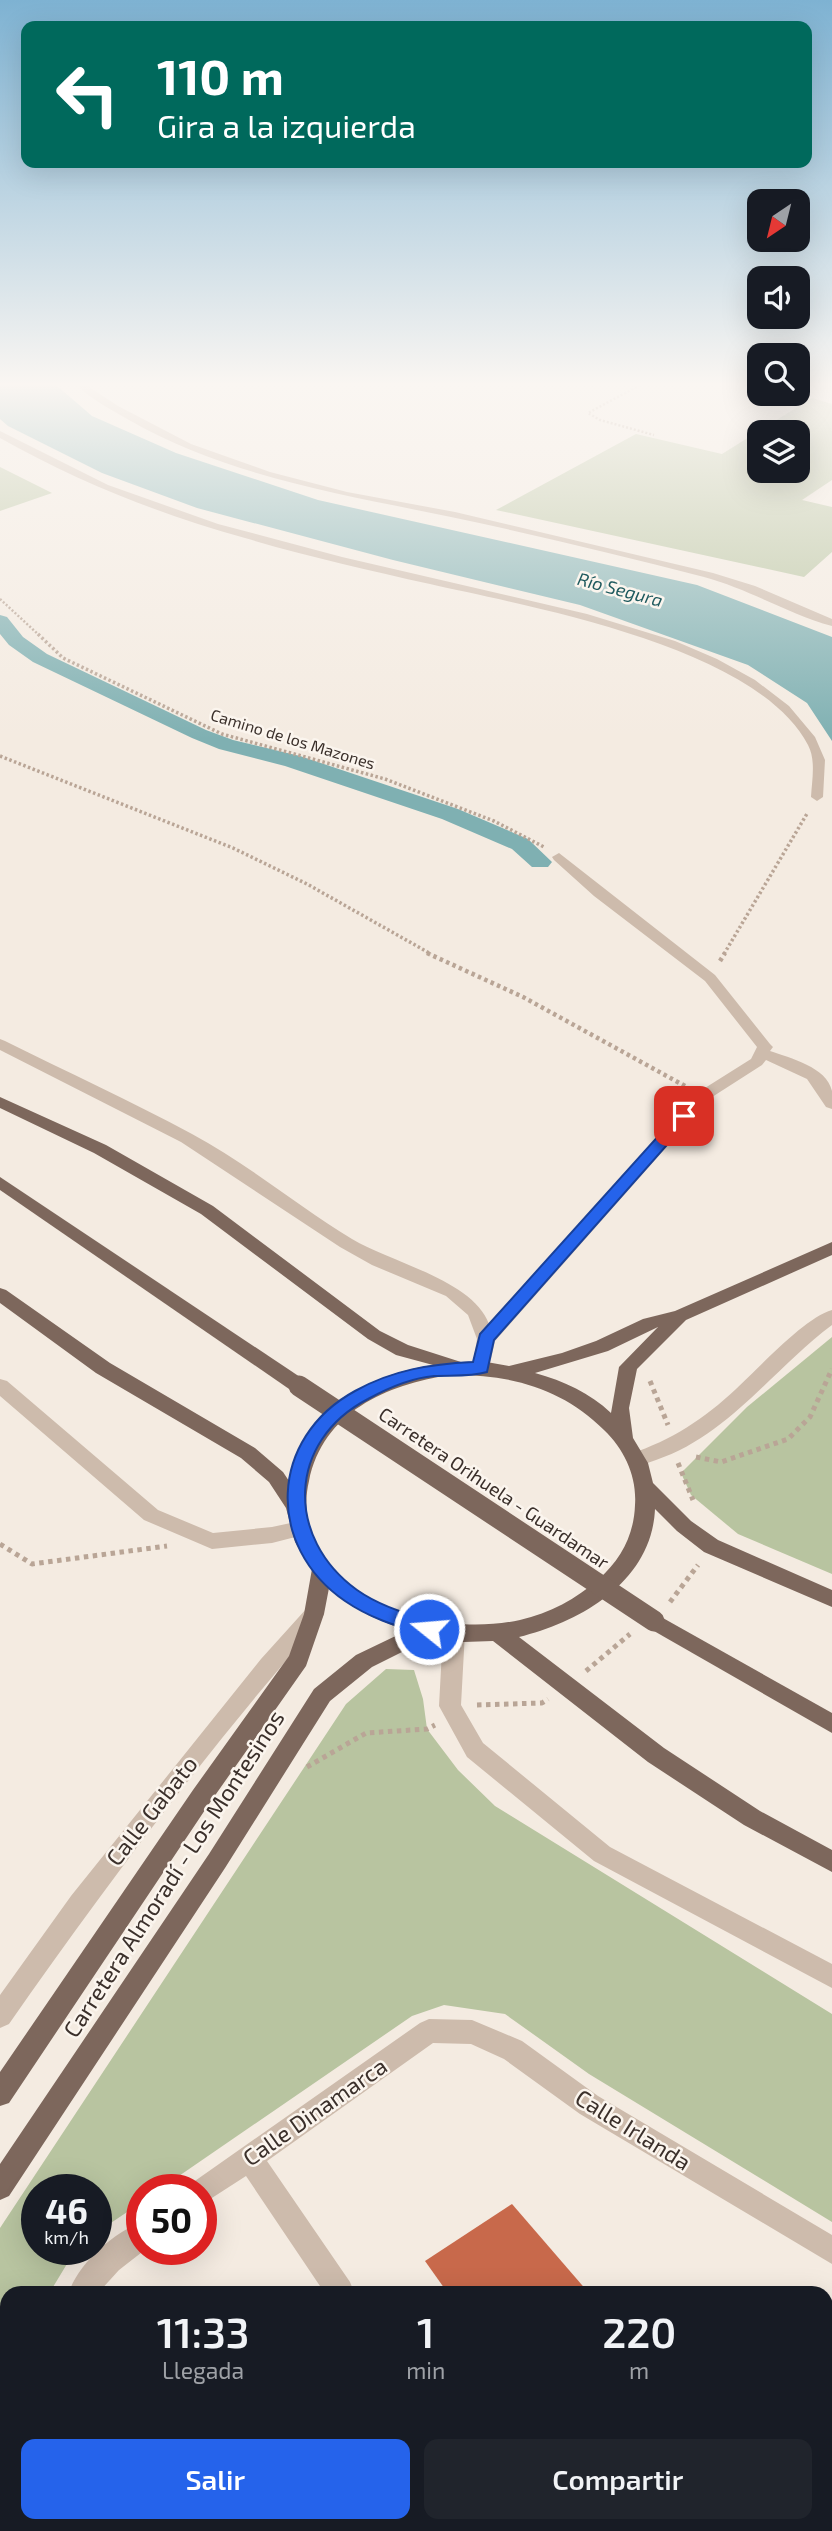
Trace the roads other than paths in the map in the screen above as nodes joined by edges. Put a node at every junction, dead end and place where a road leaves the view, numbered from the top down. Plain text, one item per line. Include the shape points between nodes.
1 (146, 503) edge
2 (394, 503) edge
3 (832, 623) edge
4 (817, 797) road end
5 (559, 857) road end
6 (0, 1044) edge
7 (763, 1054) junction
8 (0, 1102) edge
9 (832, 1104) edge
10 (0, 1182) edge
11 (832, 1248) edge
12 (0, 1294) edge
13 (680, 1316) junction
14 (832, 1316) edge
15 (486, 1339) junction
16 (475, 1368) junction
17 (511, 1372) junction
18 (0, 1385) edge
19 (624, 1437) junction
20 (637, 1459) junction
21 (646, 1488) junction
22 (295, 1506) junction
23 (300, 1529) junction
24 (322, 1569) junction
25 (832, 1599) edge
26 (314, 1614) junction
27 (429, 1629) junction
28 (454, 1632) junction
29 (497, 1632) junction
30 (832, 1724) edge
31 (832, 1862) edge
32 (832, 1977) edge
33 (0, 2016) edge
34 (429, 2031) joint
35 (0, 2094) edge
36 (250, 2158) junction
37 (217, 2181) edge
38 (0, 2187) edge
39 (126, 2246) edge
40 (832, 2250) edge
41 (87, 2286) edge
42 (336, 2286) edge

1 - 4 street via 290,548 639,632 702,656 755,685 789,713 813,742 819,771
2 - 3 street via 709,575
5 - 7 street via 710,978 760,1037
6 - 15 street via 187,1138 346,1244 452,1292 476,1312
7 - 9 street via 806,1069 825,1087
7 - 15 street via 702,1096
8 - 16 main road via 100,1149 207,1210 373,1335 402,1350
10 - 30 main road, Carretera Orihuela - Guardamar, bridge via 654,1621
11 - 13 main road
12 - 22 main road via 103,1368 248,1453 276,1477
13 - 17 main road via 649,1323 565,1359
13 - 19 main road via 628,1367 620,1408
14 - 20 street via 804,1334 754,1385 672,1449
15 - 16 street
16 - 17 main road
16 - 22 main road via 431,1370 393,1380 359,1396 331,1417 310,1444 298,1474
17 - 19 main road via 555,1386 584,1402
18 - 23 street via 151,1515 212,1541
19 - 20 main road
20 - 21 main road
21 - 25 main road via 711,1546
21 - 29 main road via 646,1520 635,1553 613,1582 581,1606 551,1619
22 - 23 main road
23 - 24 main road
24 - 26 main road, Carretera Almoradí - Los Montesinos
24 - 27 main road via 351,1595 387,1616
26 - 33 street, Calle Gabato via 79,1904
26 - 35 main road, Carretera Almoradí - Los Montesinos via 298,1660
27 - 28 main road
27 - 38 main road, Carretera Almoradí - Los Montesinos via 363,1661 322,1695
28 - 29 main road
28 - 32 street via 450,1706 475,1750 602,1854
29 - 31 main road via 656,1755 752,1818
34 - 36 street, Calle Dinamarca
34 - 40 street, Calle Irlanda via 472,2032 513,2050 589,2105
36 - 37 street, Calle Dinamarca
36 - 42 street
39 - 41 street

